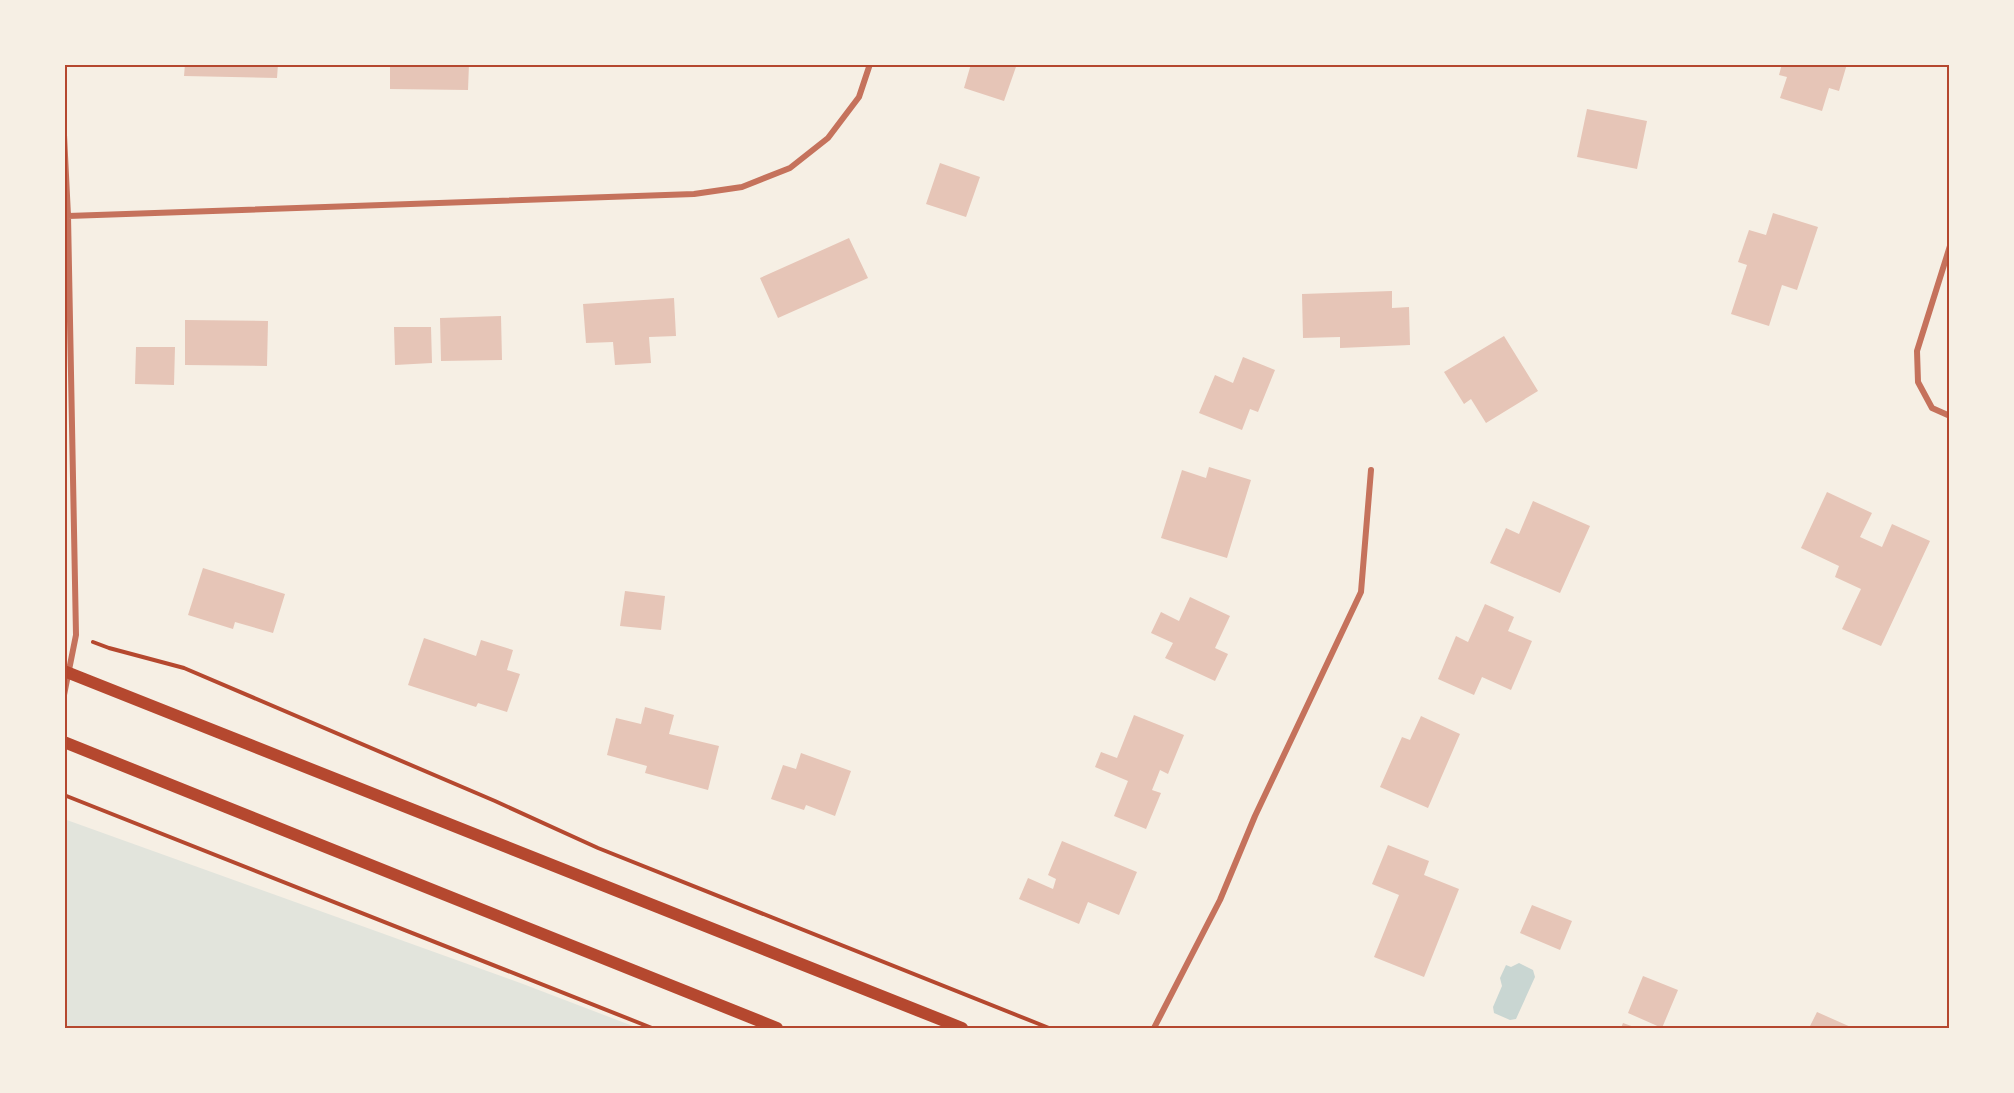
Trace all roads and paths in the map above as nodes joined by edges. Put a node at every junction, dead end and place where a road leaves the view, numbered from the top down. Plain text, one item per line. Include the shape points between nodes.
1 (870, 64) edge
2 (64, 135) edge
3 (68, 216) junction
4 (1950, 246) edge
5 (1950, 416) edge
6 (1371, 470) dead end
7 (76, 635) junction
8 (67, 672) edge
9 (64, 695) edge
10 (64, 742) edge
11 (64, 795) edge
12 (652, 1029) edge
13 (777, 1029) edge
14 (962, 1029) edge
15 (1049, 1029) edge
16 (1154, 1029) edge

1 - 3 street via 859,97 828,138 790,168 742,186 694,194
2 - 3 street
3 - 7 street
4 - 5 street via 1917,351 1918,382 1932,408
6 - 16 street via 1361,592 1255,816 1220,900
7 - 8 street
7 - 15 path via 184,668 598,848
8 - 9 street
8 - 14 main road
10 - 13 main road
11 - 12 path

